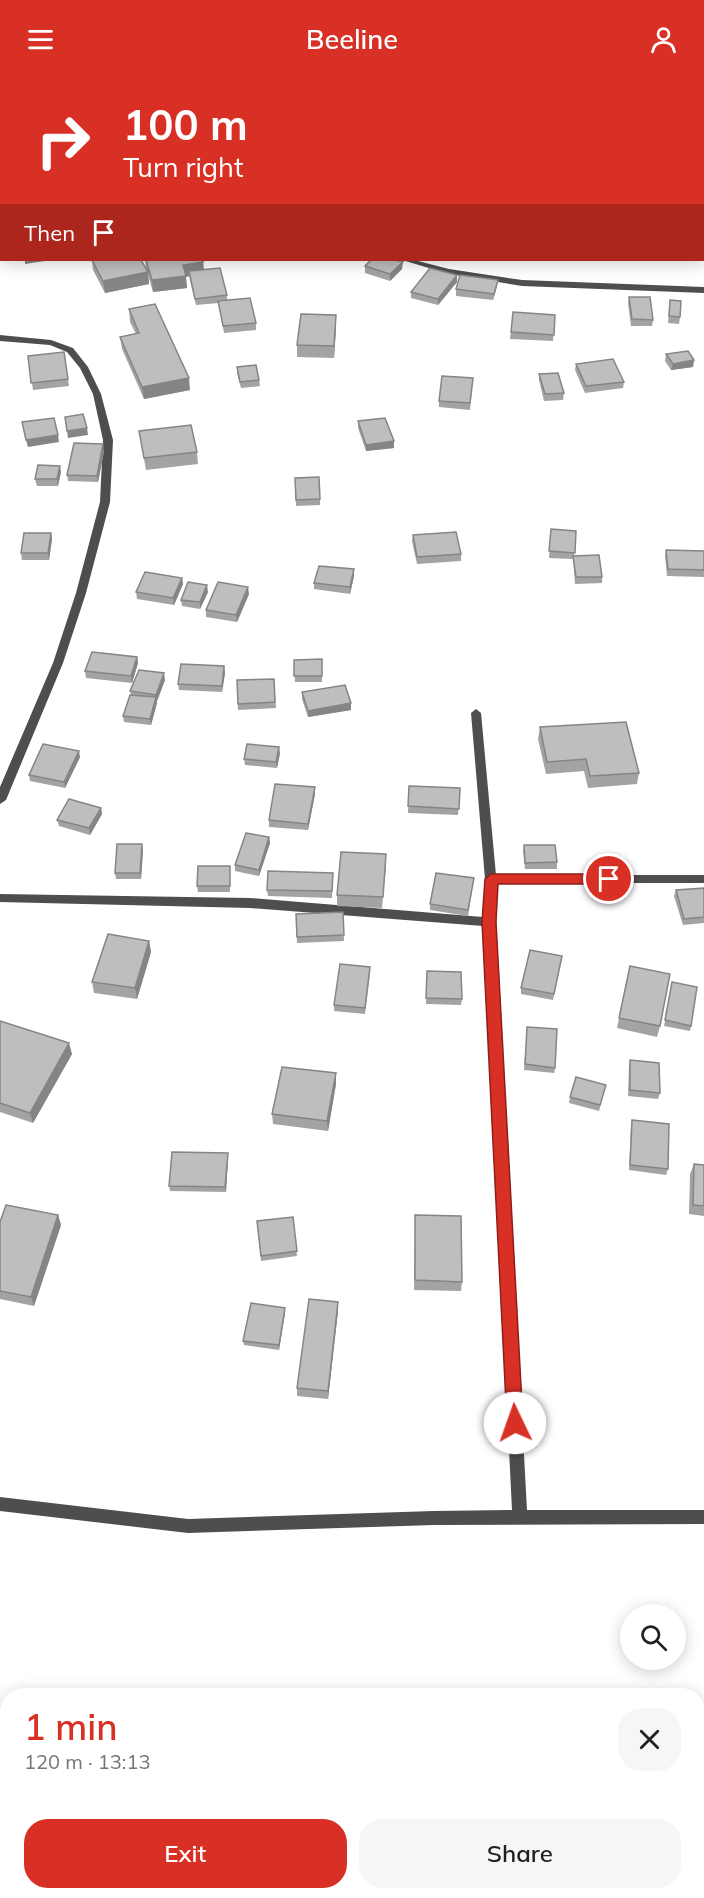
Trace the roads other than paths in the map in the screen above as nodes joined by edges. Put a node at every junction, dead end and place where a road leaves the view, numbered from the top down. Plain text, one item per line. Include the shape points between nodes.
1 (410, 261) edge
2 (704, 290) edge
3 (0, 338) edge
4 (476, 713) dead end
5 (0, 800) edge
6 (491, 879) junction
7 (704, 879) edge
8 (0, 898) edge
9 (489, 922) junction
10 (0, 1504) edge
11 (520, 1517) junction
12 (704, 1517) edge

1 - 2 street via 522,283
3 - 5 street via 51,343 70,350 96,394 108,440 105,502 81,593 58,663
4 - 6 street
6 - 7 street
6 - 9 street
8 - 9 street via 250,903
9 - 11 street
10 - 11 street via 188,1526
11 - 12 street

